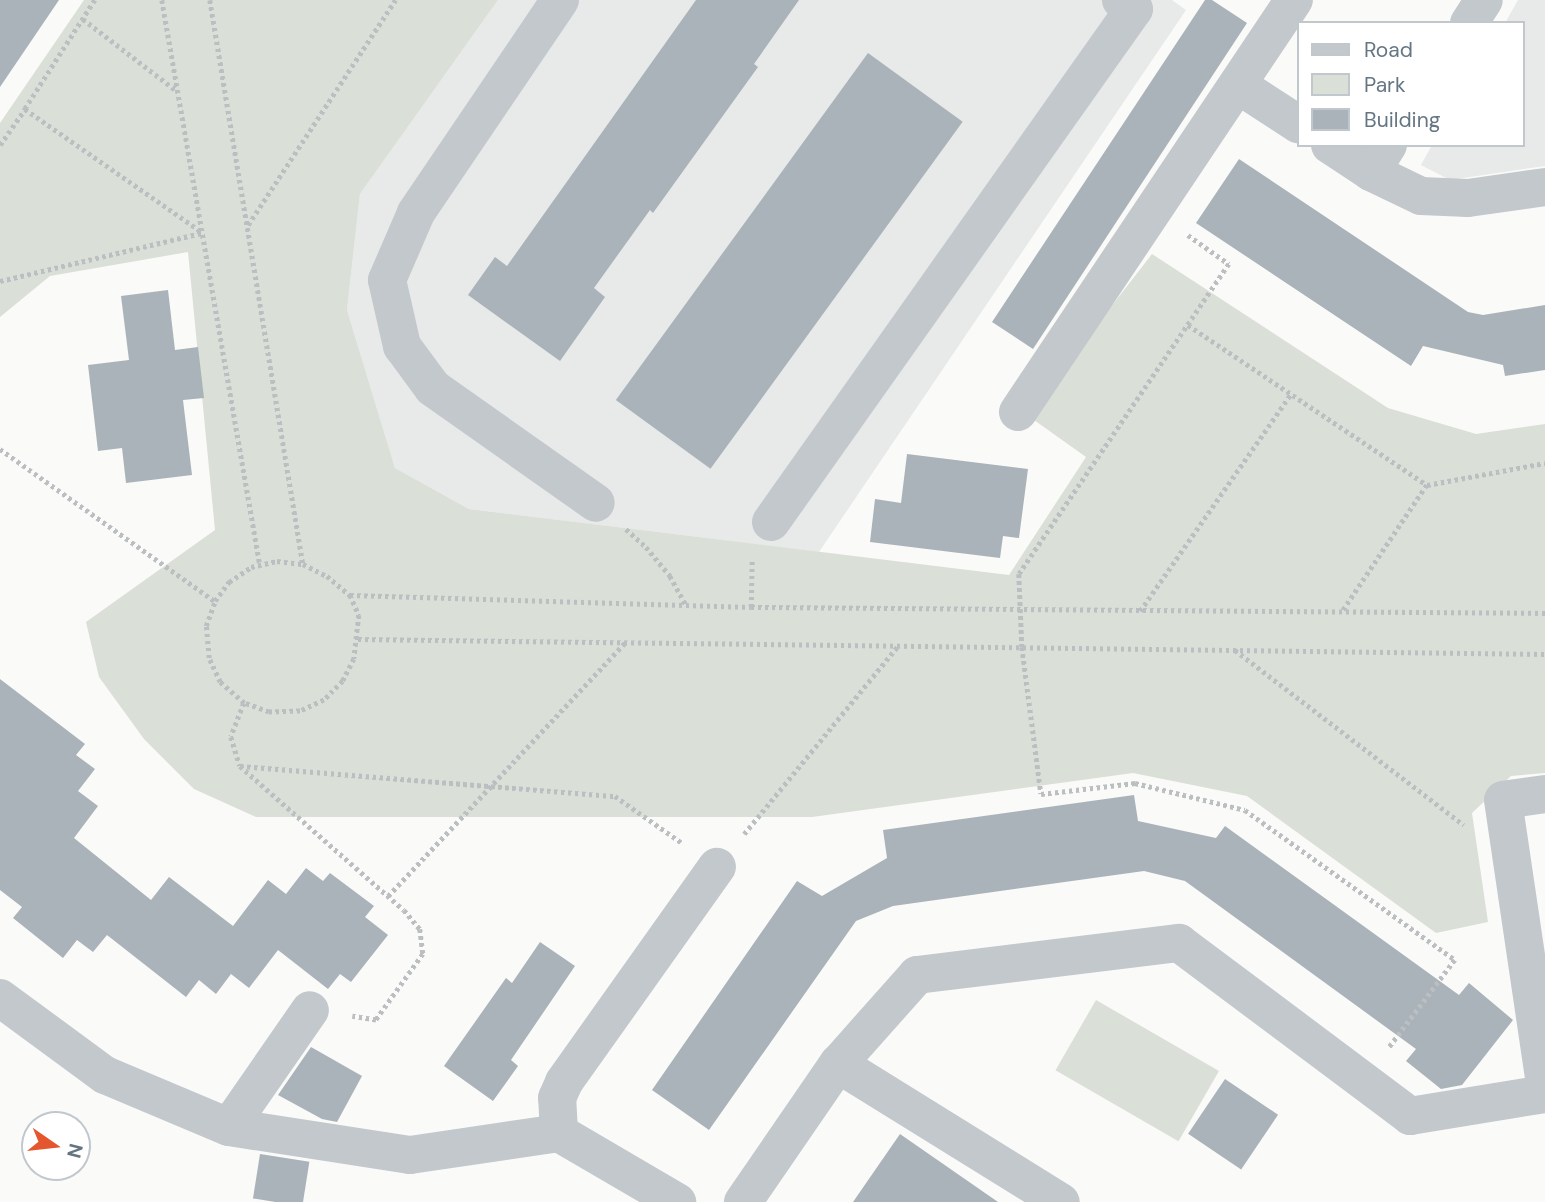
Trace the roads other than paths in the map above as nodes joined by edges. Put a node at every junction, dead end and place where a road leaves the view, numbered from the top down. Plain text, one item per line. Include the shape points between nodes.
1 (560, 0) edge
2 (1121, 0) edge
3 (1294, 0) edge
4 (1484, 0) edge
5 (1470, 21) edge
6 (1238, 85) junction
7 (1296, 123) edge
8 (1337, 147) edge
9 (1380, 159) edge
10 (1545, 187) edge
11 (1018, 412) dead end
12 (596, 503) road end
13 (771, 522) dead end
14 (1545, 794) edge
15 (717, 867) road end
16 (0, 998) edge
17 (310, 1010) road end
18 (838, 1064) junction
19 (1545, 1085) edge
20 (1545, 1094) edge
21 (229, 1127) junction
22 (559, 1133) junction
23 (677, 1202) edge
24 (743, 1202) edge
25 (1061, 1202) edge

1 - 12 lane via 416,213 387,280 402,346 433,388
2 - 13 lane via 1134,9
3 - 6 lane
4 - 5 lane
6 - 7 lane
6 - 11 lane
8 - 9 lane
9 - 10 lane via 1421,195 1468,198
14 - 19 lane via 1503,800
15 - 22 lane via 564,1082 557,1098
16 - 21 lane via 105,1075
17 - 21 lane
18 - 20 lane via 917,975 1179,943 1410,1116
18 - 24 lane
18 - 25 lane
21 - 22 lane via 410,1155
22 - 23 lane

